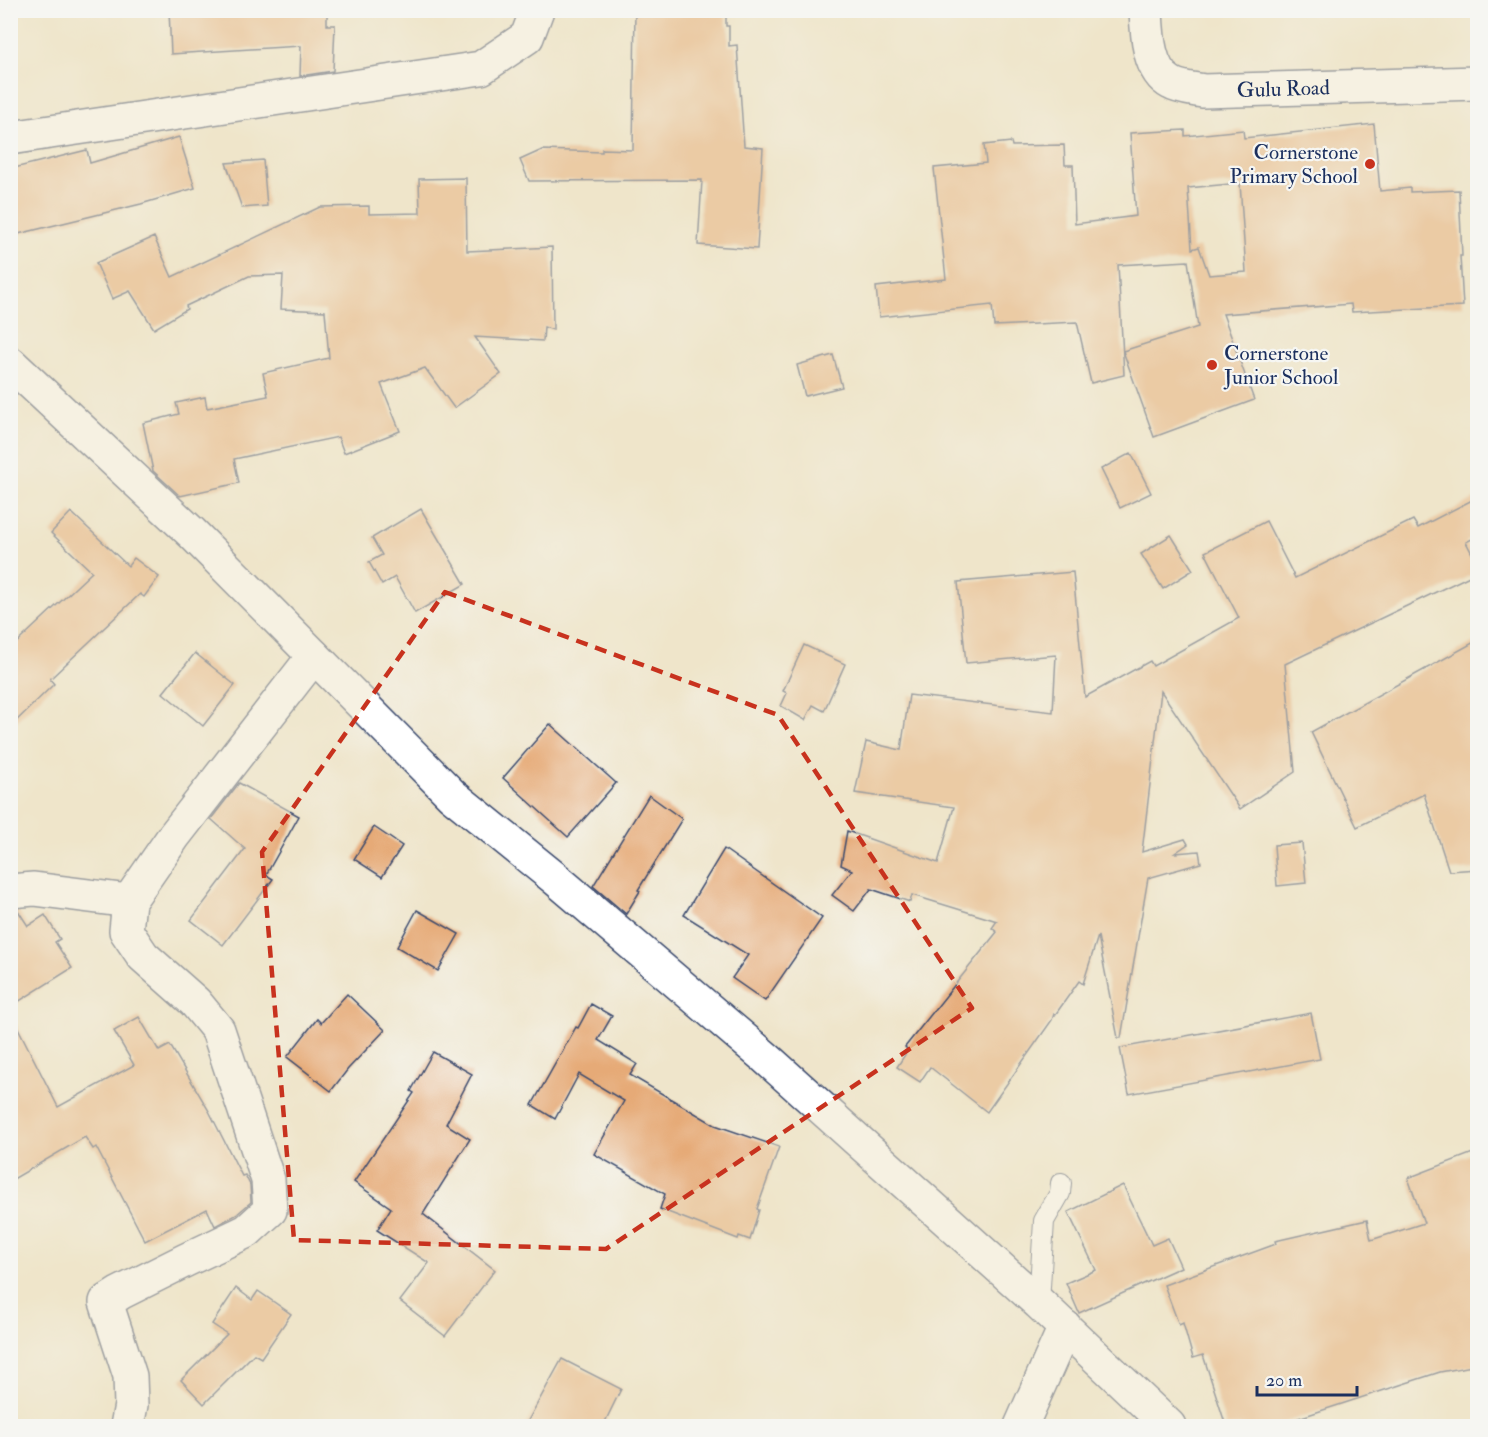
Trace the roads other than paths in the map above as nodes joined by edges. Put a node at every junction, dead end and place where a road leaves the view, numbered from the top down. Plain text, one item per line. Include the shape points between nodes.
1 (537, 10) edge
2 (1146, 10) edge
3 (1478, 83) edge
4 (10, 138) edge
5 (10, 363) edge
6 (314, 656) junction
7 (10, 891) edge
8 (129, 901) junction
9 (1061, 1183) dead end
10 (1037, 1198) dead end
11 (1044, 1221) junction
12 (1039, 1303) junction
13 (1065, 1327) junction
14 (127, 1426) edge
15 (1021, 1426) edge
16 (1169, 1426) edge

1 - 4 street via 527,37 481,68
2 - 3 street, Gulu Road via 1155,69 1171,84 1203,91
5 - 6 street via 192,533
6 - 8 street via 174,836
6 - 12 street via 453,795 766,1058
7 - 8 street via 34,889
8 - 14 street via 126,931 143,956 195,1002 218,1030 268,1180 270,1210 247,1232 106,1302 130,1377
9 - 11 lane via 1060,1193
10 - 11 lane via 1044,1208
11 - 12 lane
12 - 13 street
13 - 15 street
13 - 16 street

